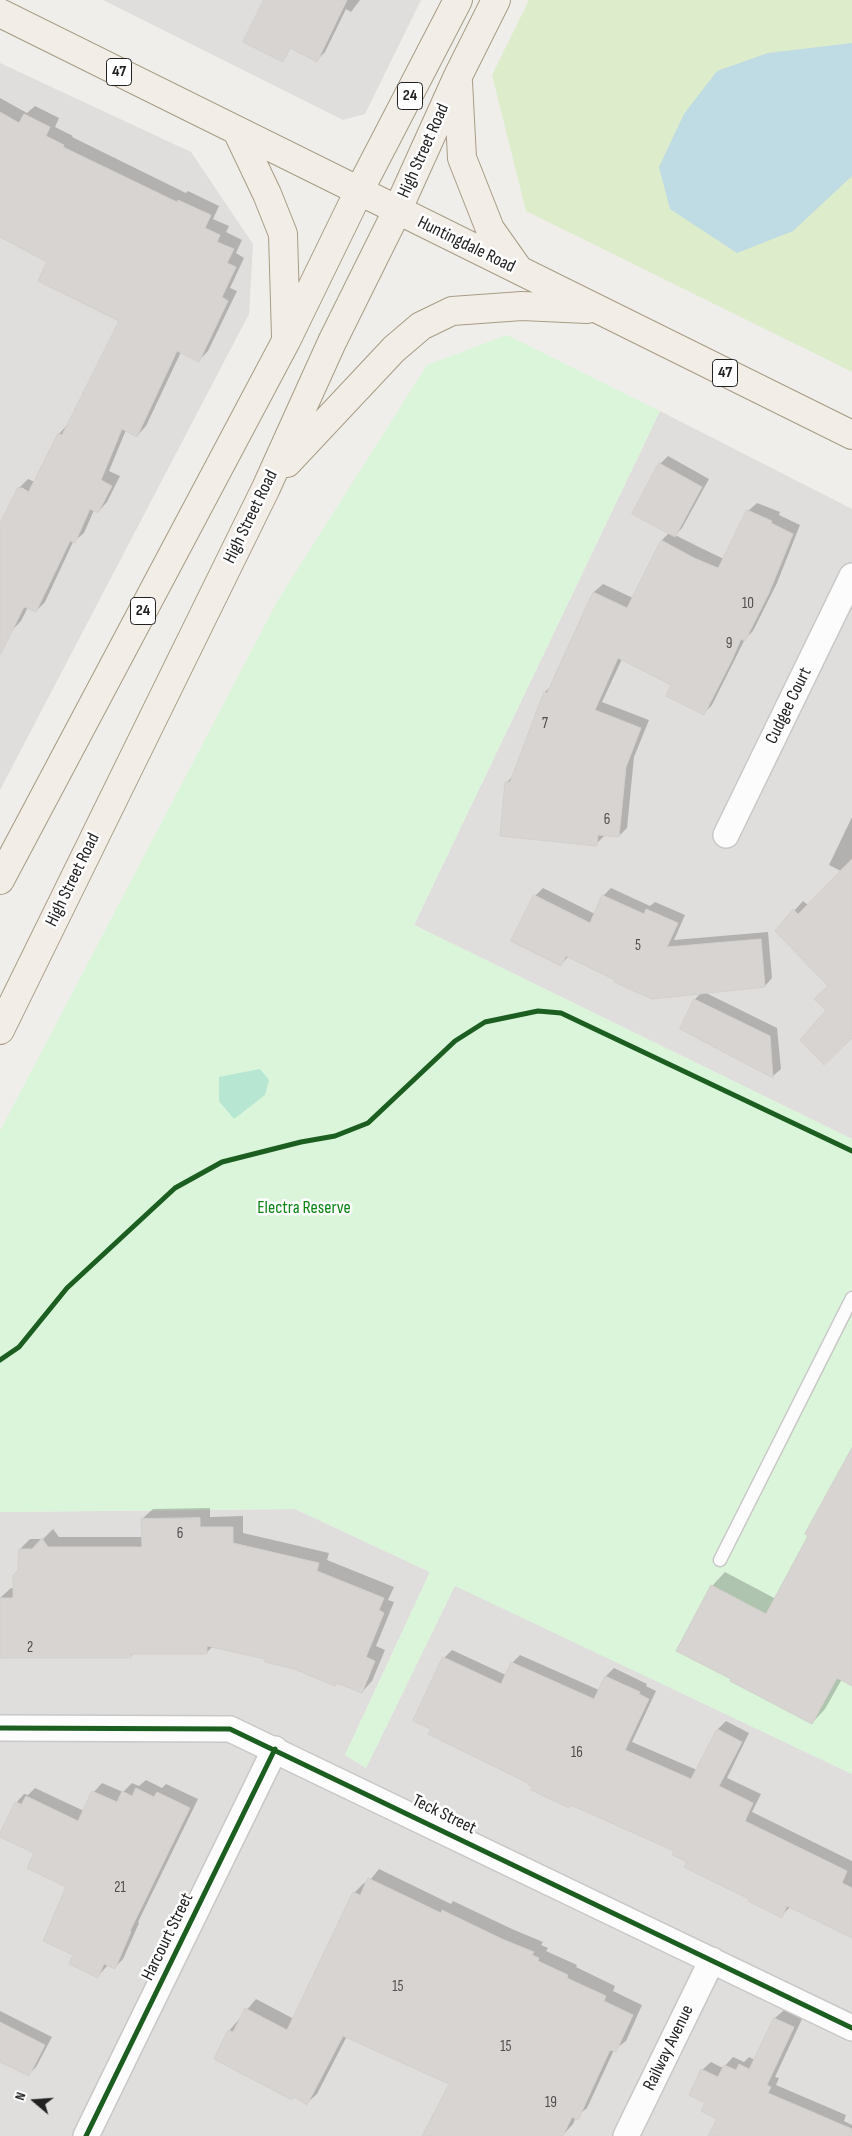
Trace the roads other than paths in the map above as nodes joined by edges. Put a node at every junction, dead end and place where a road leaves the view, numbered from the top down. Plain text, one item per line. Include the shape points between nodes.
1 (458, 0) edge
2 (496, 0) edge
3 (0, 13) edge
4 (458, 76) junction
5 (237, 131) junction
6 (359, 191) junction
7 (397, 211) junction
8 (521, 272) junction
9 (598, 310) junction
10 (286, 341) junction
11 (852, 435) edge
12 (266, 488) junction
13 (852, 576) edge
14 (726, 835) dead end
15 (0, 880) edge
16 (0, 1030) edge
17 (852, 1298) edge
18 (720, 1560) dead end
19 (0, 1728) edge
20 (275, 1750) junction
21 (712, 1960) junction
22 (852, 2028) edge
23 (86, 2136) edge
24 (626, 2136) edge

1 - 6 main road, High Street Road / 24
2 - 4 main road, High Street Road / 24
3 - 5 main road, Huntingdale Road / 47
4 - 7 main road, High Street Road / 24
4 - 8 main road via 462,158 490,229
5 - 6 main road, Huntingdale Road / 47
5 - 10 main road via 283,234
6 - 7 main road, Huntingdale Road / 47
6 - 10 main road, High Street Road / 24
7 - 8 main road, Huntingdale Road / 47
7 - 12 main road, High Street Road / 24 via 332,342
8 - 9 main road, Huntingdale Road / 47
9 - 11 main road, Huntingdale Road / 47
9 - 12 main road via 522,306 452,311 421,326 394,348 341,403
10 - 15 main road, High Street Road / 24
12 - 16 main road, High Street Road / 24
13 - 14 street, Cudgee Court
17 - 18 lane
19 - 20 street, Teck Street via 230,1729
20 - 21 street, Teck Street
20 - 23 street, Harcourt Street
21 - 22 street, Teck Street
21 - 24 street, Railway Avenue

